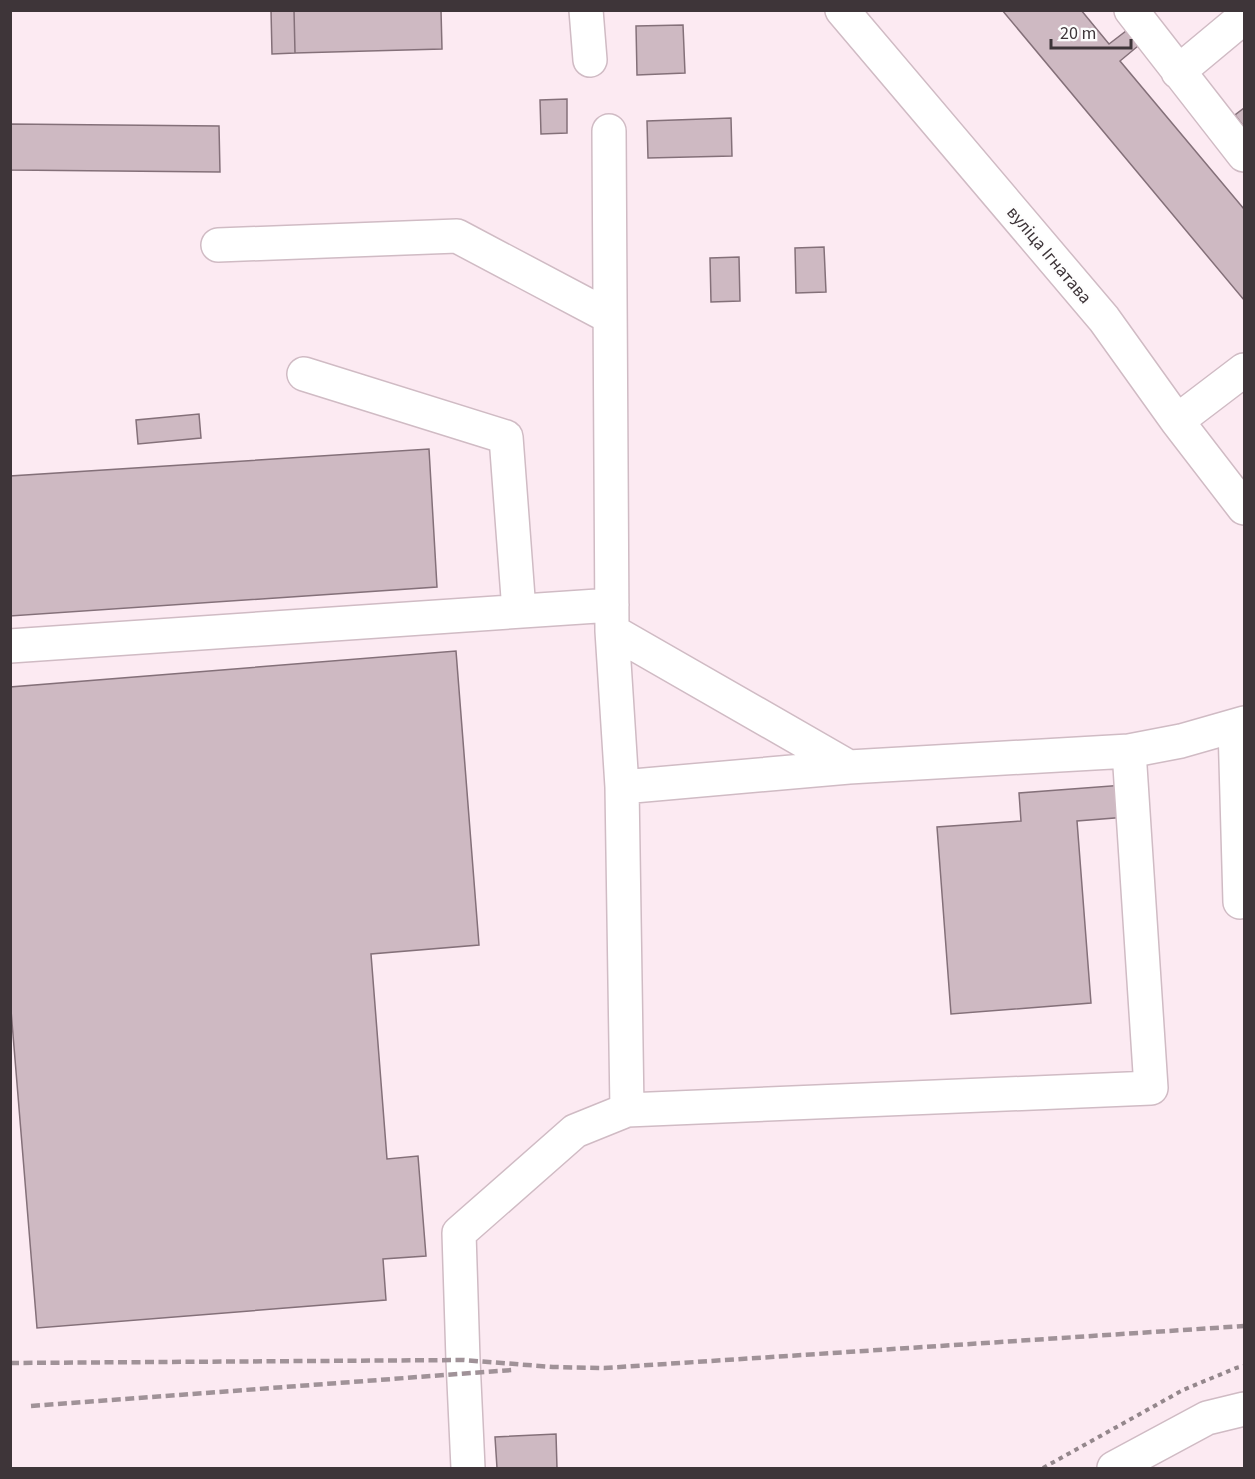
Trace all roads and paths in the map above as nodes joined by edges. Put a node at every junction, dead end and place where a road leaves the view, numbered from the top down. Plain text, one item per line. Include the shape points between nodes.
1 (586, 10) edge
2 (842, 10) edge
3 (1131, 10) edge
4 (1245, 17) edge
5 (590, 60) dead end
6 (1178, 72) junction
7 (609, 131) dead end
8 (1245, 155) edge
9 (218, 245) dead end
10 (610, 317) junction
11 (1245, 370) edge
12 (304, 374) dead end
13 (1178, 420) junction
14 (1245, 508) edge
15 (519, 611) junction
16 (612, 618) junction
17 (10, 645) edge
18 (1240, 724) edge
19 (1129, 752) junction
20 (849, 767) junction
21 (622, 788) junction
22 (1240, 902) dead end
23 (627, 1110) junction
24 (1245, 1366) edge
25 (1245, 1409) edge
26 (468, 1468) edge
27 (1043, 1468) edge
28 (1114, 1468) edge

1 - 5 street
2 - 13 street, вуліца Ігнатава via 1104,319
3 - 6 street
4 - 6 street
6 - 8 street
7 - 10 street
9 - 10 street via 457,236
10 - 16 street
11 - 13 street
12 - 15 street via 506,437
13 - 14 street, вуліца Ігнатава
15 - 16 street
15 - 17 street
16 - 20 street
16 - 21 street
18 - 19 street
18 - 22 street
19 - 20 street
19 - 23 street via 1151,1088
20 - 21 street
21 - 23 street
23 - 26 street via 575,1131 459,1233
24 - 27 path via 1183,1390
25 - 28 street via 1207,1418

